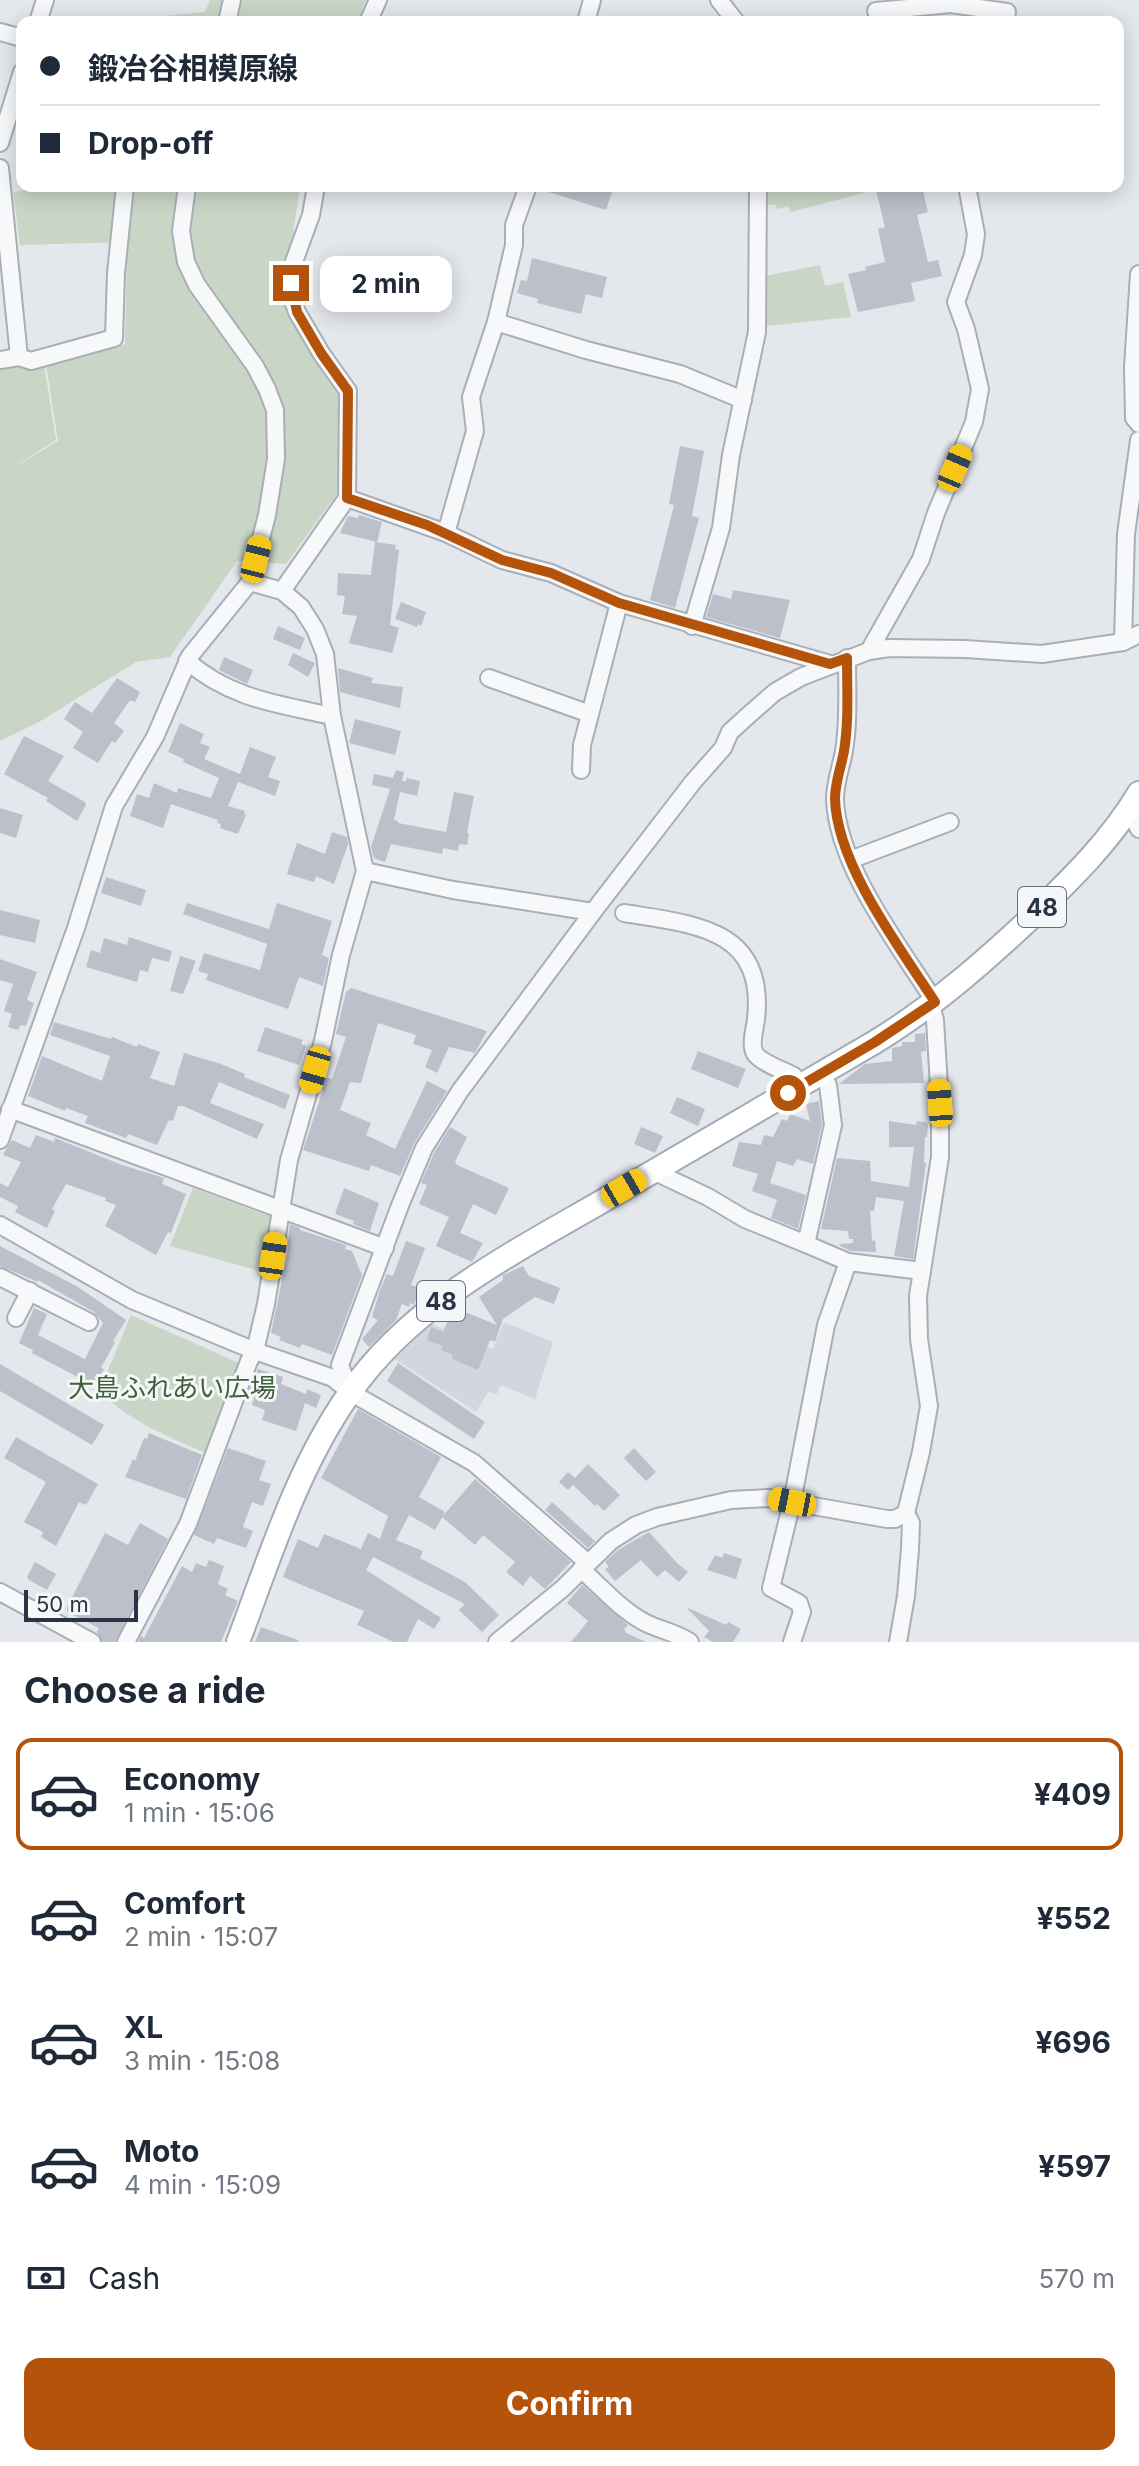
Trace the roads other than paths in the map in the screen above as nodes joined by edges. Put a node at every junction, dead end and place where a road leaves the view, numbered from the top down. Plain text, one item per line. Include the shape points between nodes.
1 (719, 0) edge
2 (875, 11) edge
3 (731, 16) edge
4 (1006, 16) edge
5 (16, 91) edge
6 (0, 143) edge
7 (0, 168) edge
8 (124, 192) edge
9 (186, 192) edge
10 (315, 192) edge
11 (526, 192) edge
12 (758, 192) edge
13 (968, 192) edge
14 (1139, 274) edge
15 (5, 277) edge
16 (496, 322) junction
17 (19, 357) junction
18 (0, 360) edge
19 (743, 400) junction
20 (1139, 424) edge
21 (1139, 440) edge
22 (347, 498) junction
23 (446, 533) junction
24 (248, 586) junction
25 (282, 591) junction
26 (619, 603) junction
27 (692, 626) junction
28 (1139, 634) edge
29 (1123, 642) junction
30 (869, 651) junction
31 (189, 658) junction
32 (847, 658) junction
33 (830, 664) junction
34 (489, 678) dead end
35 (590, 714) junction
36 (332, 716) junction
37 (581, 770) dead end
38 (1136, 811) edge
39 (950, 822) dead end
40 (850, 860) junction
41 (365, 871) junction
42 (593, 912) junction
43 (624, 913) dead end
44 (933, 1004) junction
45 (794, 1076) dead end
46 (828, 1085) dead end
47 (10, 1109) junction
48 (0, 1140) edge
49 (653, 1171) junction
50 (280, 1208) junction
51 (0, 1225) edge
52 (806, 1244) junction
53 (385, 1248) junction
54 (848, 1262) junction
55 (922, 1271) junction
56 (0, 1277) edge
57 (38, 1290) junction
58 (16, 1318) dead end
59 (89, 1322) dead end
60 (255, 1351) junction
61 (350, 1392) junction
62 (792, 1502) junction
63 (906, 1513) junction
64 (585, 1566) junction
65 (0, 1592) edge
66 (92, 1642) edge
67 (126, 1642) edge
68 (238, 1642) edge
69 (497, 1642) edge
70 (690, 1642) edge
71 (792, 1642) edge
72 (898, 1642) edge

1 - 3 street
2 - 4 street via 951,4 1007,12
5 - 6 street
7 - 15 street
8 - 17 street via 114,338 31,361
9 - 24 street via 181,231 186,262 255,366 275,410 276,459
10 - 22 street via 292,267 292,298 348,391
11 - 16 street via 514,225
12 - 19 street via 757,332
13 - 30 street via 976,234 956,302 980,389 974,422 921,559
14 - 20 street via 1133,367 1134,418
15 - 17 street
16 - 19 street via 680,374
16 - 23 street via 471,397 475,431
17 - 18 street
19 - 27 street via 721,528
21 - 29 street via 1126,534
22 - 23 street
22 - 25 street
23 - 26 street via 502,560 551,573
24 - 25 street
24 - 31 street
25 - 36 street via 301,607 325,654
26 - 27 street
26 - 35 street
27 - 33 street
28 - 29 street
29 - 30 street via 1042,654
30 - 32 street
31 - 36 street via 221,686 247,697
31 - 47 street via 155,737 114,806
32 - 33 street
32 - 40 street via 845,740 835,797 839,832
33 - 42 street via 775,692 730,732 723,748
34 - 35 street
35 - 37 street
36 - 41 street
38 - 44 main road, 48 via 1065,885
39 - 40 street
40 - 44 street
41 - 42 street
41 - 50 street
42 - 53 street via 424,1148
43 - 45 street via 689,923 743,952 756,981 753,1049 757,1057
44 - 49 main road, 48
44 - 55 street via 941,1143
46 - 52 street via 833,1125
47 - 48 street
47 - 50 street
49 - 52 street
49 - 61 main road, 48 via 445,1297 407,1329
50 - 53 street
50 - 60 street
51 - 60 street via 132,1300
52 - 54 street
53 - 61 street via 340,1365
54 - 55 street
54 - 62 street via 826,1325
55 - 63 street via 918,1314 929,1406
56 - 57 street
57 - 58 street
57 - 59 street
60 - 61 street via 333,1378
60 - 67 street via 188,1524
61 - 64 street via 474,1463
61 - 68 main road, 48 via 297,1487
62 - 63 street via 887,1519
62 - 64 street via 731,1500 657,1517 611,1541
62 - 71 street via 771,1588 799,1603 802,1612
63 - 72 street via 910,1549
64 - 69 street
64 - 70 street via 616,1601 644,1622
65 - 66 street

